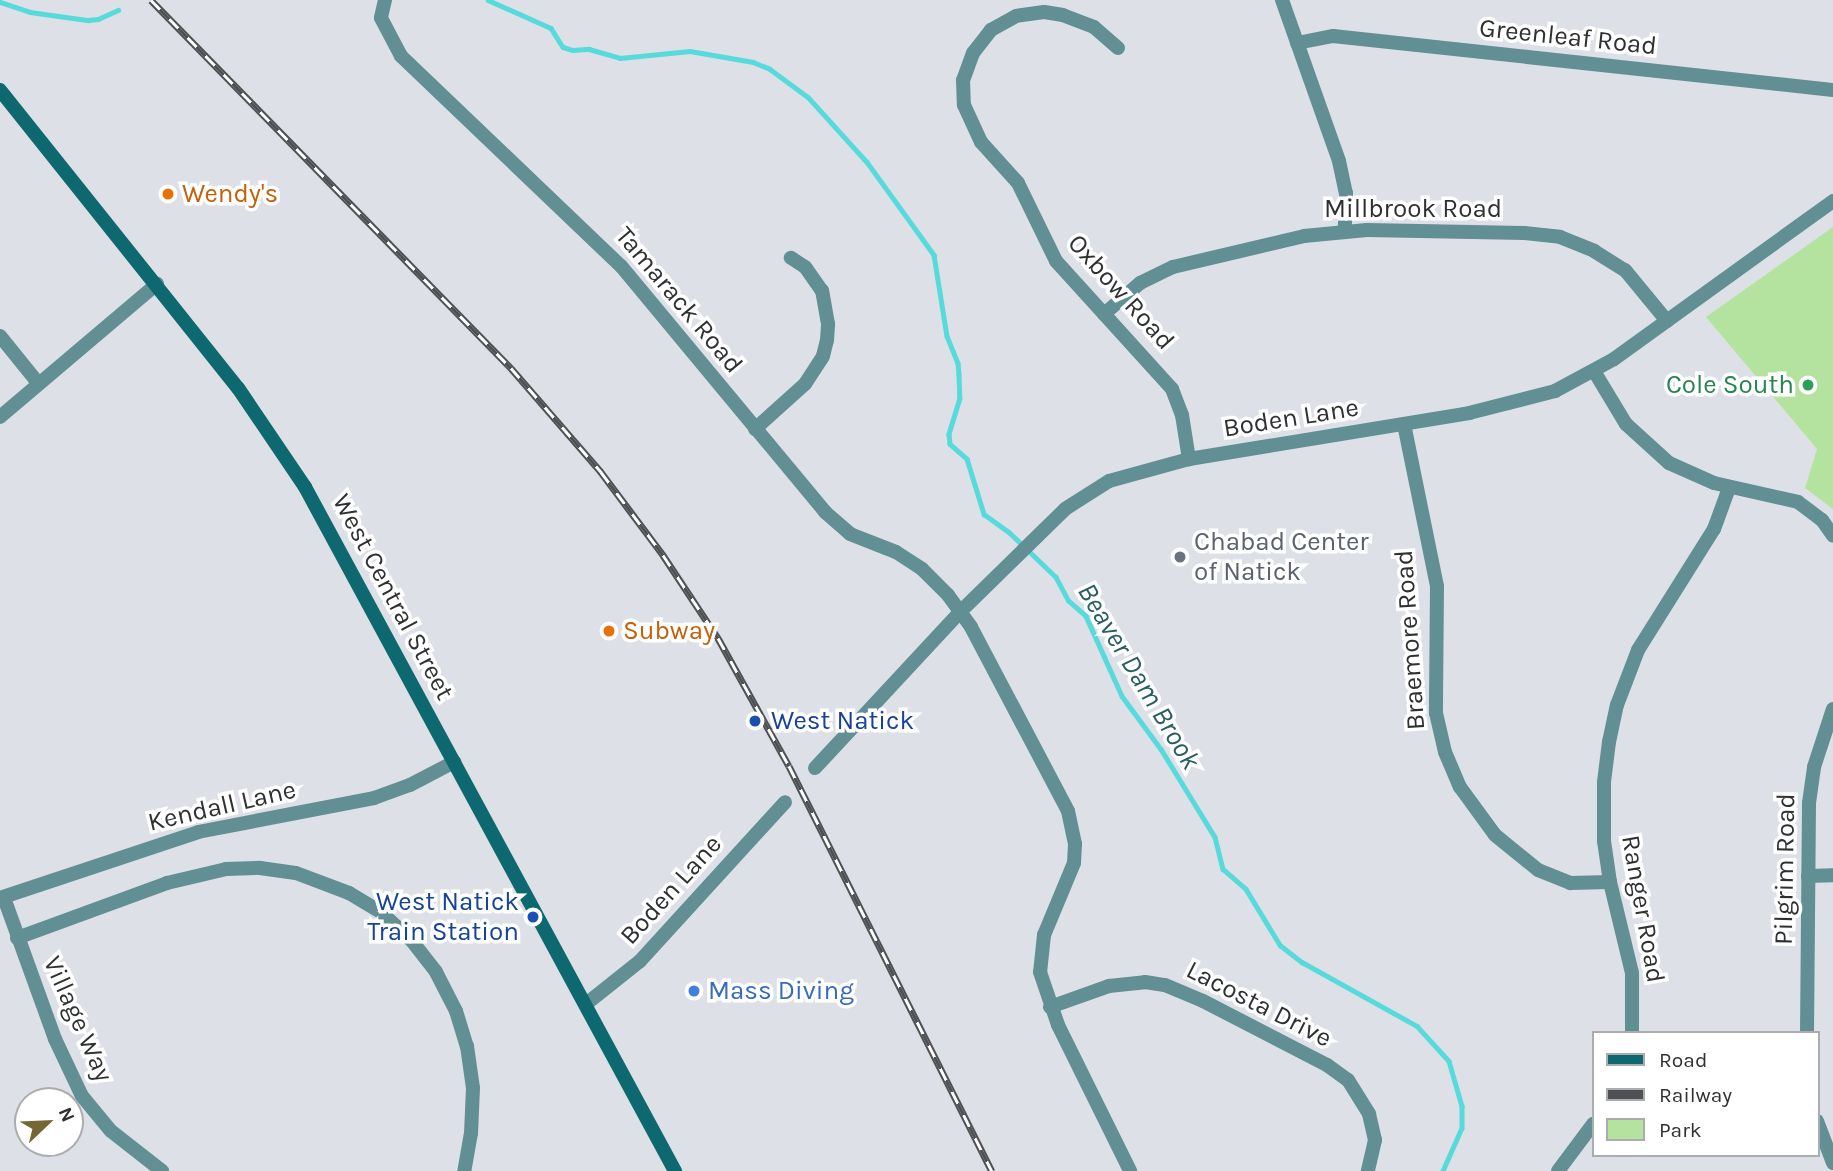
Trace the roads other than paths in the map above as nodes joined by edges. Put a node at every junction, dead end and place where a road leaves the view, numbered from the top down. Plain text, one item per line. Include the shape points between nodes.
1 (385, 0) edge
2 (1282, 0) edge
3 (1297, 43) junction
4 (1118, 48) dead end
5 (0, 90) edge
6 (1833, 90) edge
7 (1833, 201) edge
8 (1345, 231) junction
9 (790, 258) dead end
10 (157, 285) junction
11 (1104, 314) junction
12 (1667, 321) junction
13 (0, 336) edge
14 (1594, 371) junction
15 (38, 383) junction
16 (0, 417) edge
17 (1404, 424) junction
18 (755, 429) junction
19 (1189, 459) junction
20 (1729, 488) junction
21 (1833, 537) edge
22 (960, 612) junction
23 (1833, 709) edge
24 (454, 762) junction
25 (815, 768) dead end
26 (785, 802) dead end
27 (1833, 875) edge
28 (1808, 876) junction
29 (1610, 882) junction
30 (2, 898) edge
31 (17, 938) junction
32 (586, 1003) junction
33 (1050, 1007) junction
34 (1632, 1031) edge
35 (1807, 1031) edge
36 (1819, 1126) edge
37 (1591, 1127) edge
38 (1833, 1163) edge
39 (669, 1169) edge
40 (162, 1171) edge
41 (464, 1171) edge
42 (1130, 1171) edge
43 (1368, 1171) edge
44 (1558, 1171) edge

1 - 18 street, Tamarack Road via 382,18 401,56 612,256
2 - 3 street
3 - 6 street, Greenleaf Road via 1333,37
3 - 8 street via 1343,177
4 - 11 street, Oxbow Road via 1079,20 1030,13 990,30 973,53 963,80 964,105 974,131 1017,183 1056,261
5 - 10 main road, West Central Street
7 - 12 street, Boden Lane
8 - 11 street, Millbrook Road via 1283,240 1174,267 1140,282
8 - 12 street, Millbrook Road via 1560,237 1625,270
9 - 18 street via 805,267 822,291 827,340 823,356 805,384
10 - 15 street
10 - 24 main road, West Central Street via 238,388 305,487
11 - 19 street, Oxbow Road via 1172,389 1182,415
12 - 14 street, Boden Lane
13 - 15 street
14 - 17 street, Boden Lane via 1536,398
14 - 20 street via 1626,424 1654,452 1686,472
15 - 16 street
17 - 19 street, Boden Lane
17 - 29 street, Braemore Road via 1437,586 1436,713 1460,787 1482,820 1524,860 1570,883
18 - 22 street, Tamarack Road via 837,524 866,542 909,559
19 - 22 street, Boden Lane via 1110,481 1072,504
20 - 21 street via 1798,502 1822,520
20 - 29 street, Ranger Road via 1714,529 1638,650 1617,705 1603,801
22 - 25 street, Boden Lane
22 - 33 street, Tamarack Road via 1054,778 1073,827 1073,863 1040,952 1040,972
23 - 28 street, Pilgrim Road via 1811,784
24 - 30 street, Kendall Lane via 374,798 198,832
24 - 32 main road, West Central Street
26 - 32 street, Boden Lane via 640,961
27 - 28 street
28 - 35 street, Pilgrim Road
29 - 34 street, Ranger Road via 1633,973
30 - 31 street, Village Way
31 - 40 street, Village Way via 82,1096 119,1139
31 - 41 street via 167,883 226,869 296,873 349,893 382,913 412,940 436,972 456,1011 473,1088
32 - 39 main road, West Central Street
33 - 42 street, Tamarack Road
33 - 43 street, Lacosta Drive via 1109,986 1146,982 1203,1000 1348,1080 1369,1114 1375,1140
36 - 38 street
37 - 44 street

